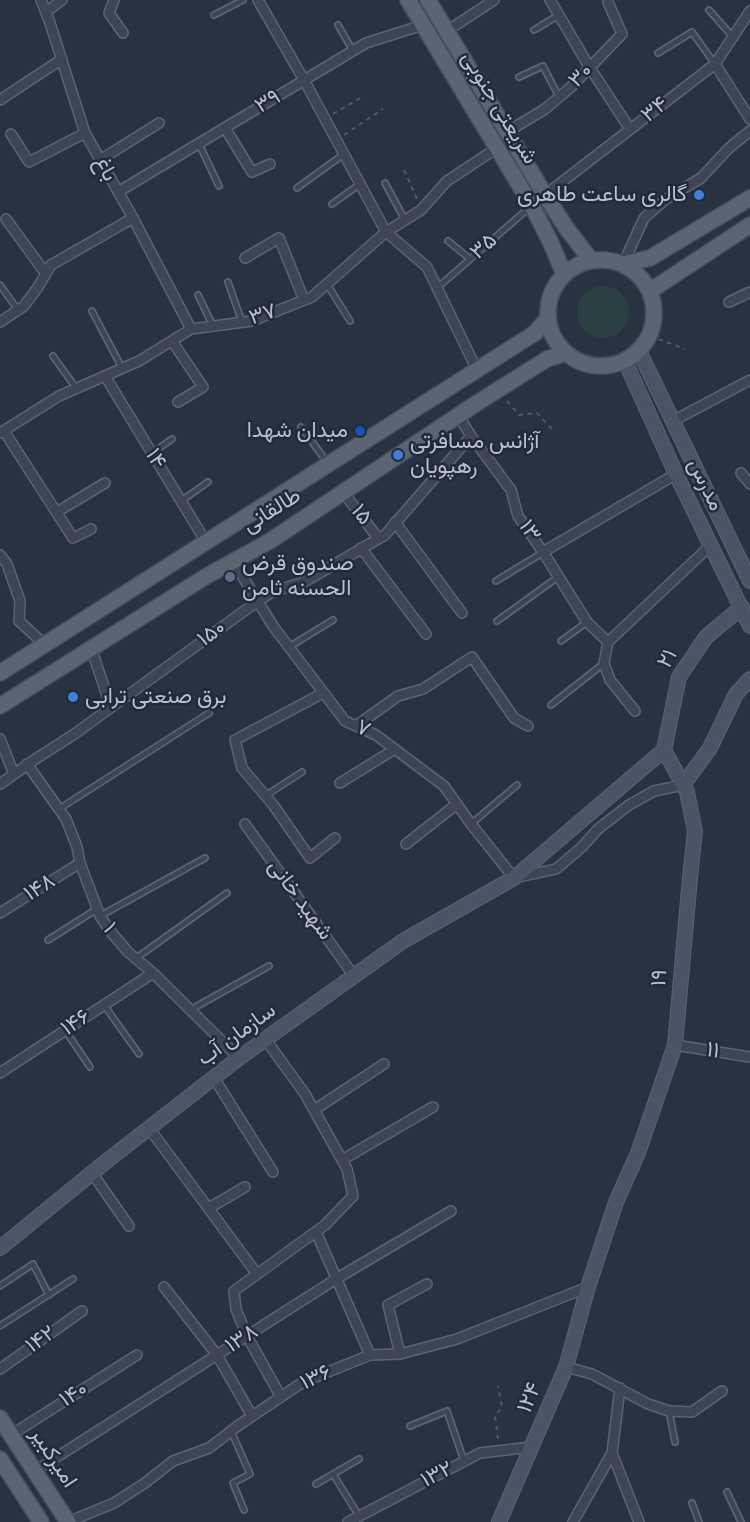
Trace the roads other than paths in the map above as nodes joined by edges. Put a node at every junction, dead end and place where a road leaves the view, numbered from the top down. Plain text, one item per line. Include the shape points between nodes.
1 (41, 0) edge
2 (62, 0) edge
3 (114, 0) edge
4 (243, 0) edge
5 (408, 0) edge
6 (428, 0) edge
7 (494, 0) edge
8 (550, 0) edge
9 (261, 1) edge
10 (608, 2) dead end
11 (709, 10) dead end
12 (46, 12) junction
13 (749, 14) edge
14 (214, 15) dead end
15 (559, 15) junction
16 (423, 25) junction
17 (338, 26) dead end
18 (534, 30) dead end
19 (447, 32) junction
20 (123, 33) dead end
21 (733, 37) junction
22 (353, 51) junction
23 (658, 53) dead end
24 (62, 59) junction
25 (715, 64) junction
26 (590, 68) junction
27 (519, 77) dead end
28 (304, 80) junction
29 (559, 97) junction
30 (0, 100) edge
31 (750, 119) edge
32 (159, 123) dead end
33 (225, 128) junction
34 (630, 129) junction
35 (750, 131) edge
36 (507, 132) junction
37 (85, 133) junction
38 (11, 134) dead end
39 (199, 144) junction
40 (497, 148) junction
41 (344, 154) junction
42 (100, 160) junction
43 (270, 164) dead end
44 (385, 183) dead end
45 (360, 184) junction
46 (219, 186) dead end
47 (297, 188) dead end
48 (118, 192) junction
49 (545, 195) junction
50 (750, 198) edge
51 (332, 204) dead end
52 (532, 206) junction
53 (133, 218) junction
54 (6, 219) dead end
55 (405, 220) junction
56 (750, 225) edge
57 (386, 232) junction
58 (448, 241) dead end
59 (245, 258) dead end
60 (650, 258) junction
61 (470, 259) junction
62 (591, 260) junction
63 (622, 264) junction
64 (46, 274) junction
65 (564, 274) junction
66 (228, 282) dead end
67 (665, 282) junction
68 (327, 284) junction
69 (0, 285) edge
70 (437, 288) junction
71 (650, 291) junction
72 (750, 292) edge
73 (198, 295) dead end
74 (304, 300) junction
75 (729, 302) dead end
76 (18, 310) junction
77 (92, 311) dead end
78 (548, 318) junction
79 (350, 321) dead end
80 (0, 322) edge
81 (242, 322) junction
82 (213, 326) junction
83 (191, 329) junction
84 (172, 341) junction
85 (639, 351) junction
86 (566, 354) junction
87 (52, 356) dead end
88 (625, 361) junction
89 (122, 368) junction
90 (477, 370) junction
91 (105, 376) junction
92 (750, 380) edge
93 (76, 388) junction
94 (178, 402) dead end
95 (458, 416) junction
96 (673, 422) junction
97 (301, 427) dead end
98 (2, 432) edge
99 (471, 436) junction
100 (172, 439) dead end
101 (152, 453) junction
102 (328, 464) junction
103 (741, 473) dead end
104 (676, 474) junction
105 (208, 482) dead end
106 (105, 483) dead end
107 (750, 484) edge
108 (343, 492) junction
109 (182, 501) junction
110 (57, 512) junction
111 (395, 522) junction
112 (91, 529) dead end
113 (378, 538) junction
114 (206, 542) junction
115 (711, 544) junction
116 (361, 548) junction
117 (543, 552) junction
118 (0, 555) edge
119 (233, 561) junction
120 (558, 577) junction
121 (750, 580) edge
122 (496, 581) dead end
123 (258, 601) junction
124 (742, 606) junction
125 (462, 613) dead end
126 (333, 620) dead end
127 (497, 621) dead end
128 (587, 622) junction
129 (750, 626) edge
130 (426, 634) dead end
131 (561, 641) dead end
132 (608, 642) junction
133 (44, 644) junction
134 (289, 647) junction
135 (91, 648) junction
136 (604, 663) junction
137 (0, 673) edge
138 (750, 679) edge
139 (323, 693) junction
140 (551, 705) dead end
141 (0, 706) edge
142 (111, 707) junction
143 (635, 711) dead end
144 (209, 712) dead end
145 (356, 726) junction
146 (528, 726) dead end
147 (0, 740) edge
148 (395, 749) junction
149 (664, 750) junction
150 (27, 764) junction
151 (302, 772) dead end
152 (14, 774) junction
153 (340, 783) dead end
154 (0, 784) edge
155 (683, 784) junction
156 (517, 785) dead end
157 (265, 796) junction
158 (457, 804) junction
159 (59, 809) junction
160 (245, 824) dead end
161 (471, 824) junction
162 (335, 838) dead end
163 (406, 844) dead end
164 (205, 858) dead end
165 (80, 863) junction
166 (513, 878) junction
167 (227, 893) dead end
168 (1, 912) edge
169 (98, 913) junction
170 (48, 940) dead end
171 (135, 958) junction
172 (269, 966) dead end
173 (153, 973) junction
174 (354, 976) junction
175 (104, 1005) junction
176 (190, 1010) junction
177 (65, 1030) junction
178 (266, 1040) junction
179 (675, 1045) junction
180 (139, 1054) dead end
181 (750, 1057) edge
182 (240, 1058) junction
183 (384, 1064) dead end
184 (90, 1067) dead end
185 (0, 1073) edge
186 (214, 1078) junction
187 (433, 1107) dead end
188 (314, 1110) junction
189 (149, 1128) junction
190 (342, 1160) junction
191 (273, 1172) dead end
192 (92, 1173) junction
193 (245, 1187) dead end
194 (208, 1208) junction
195 (452, 1211) dead end
196 (129, 1226) dead end
197 (315, 1232) junction
198 (0, 1248) edge
199 (257, 1274) junction
200 (336, 1278) junction
201 (73, 1279) dead end
202 (427, 1284) dead end
203 (0, 1286) edge
204 (164, 1287) dead end
205 (588, 1287) junction
206 (49, 1295) junction
207 (82, 1311) dead end
208 (0, 1326) edge
209 (247, 1336) junction
210 (400, 1353) junction
211 (137, 1355) dead end
212 (217, 1355) junction
213 (370, 1355) junction
214 (566, 1367) junction
215 (0, 1369) edge
216 (620, 1388) junction
217 (722, 1390) dead end
218 (281, 1397) junction
219 (669, 1411) junction
220 (252, 1416) junction
221 (0, 1418) edge
222 (410, 1426) dead end
223 (231, 1431) junction
224 (11, 1435) junction
225 (675, 1442) dead end
226 (532, 1447) junction
227 (612, 1453) junction
228 (0, 1459) edge
229 (358, 1459) dead end
230 (464, 1461) junction
231 (34, 1471) junction
232 (333, 1474) junction
233 (315, 1484) dead end
234 (727, 1492) dead end
235 (692, 1503) dead end
236 (244, 1510) dead end
237 (359, 1516) junction
238 (41, 1522) edge
239 (68, 1522) edge
240 (348, 1522) edge
241 (499, 1522) edge
242 (573, 1522) edge
243 (639, 1522) edge
244 (699, 1522) edge
245 (741, 1522) edge

1 - 12 street, باغ
2 - 12 street
3 - 20 street via 109,13
4 - 14 lane
5 - 16 main road, شریعتی جنوبی
6 - 19 main road, شریعتی جنوبی
7 - 19 street
8 - 15 street
9 - 28 street
10 - 26 street, ۳۰ via 622,33
11 - 21 lane
12 - 24 street, باغ
13 - 21 street, ۳۴
15 - 18 lane
15 - 26 street
16 - 22 street, ۳۹
16 - 40 main road, شریعتی جنوبی
17 - 22 lane
19 - 36 main road, شریعتی جنوبی
21 - 25 street, ۳۴
22 - 28 street, ۳۹
23 - 25 lane via 692,32
24 - 30 street
24 - 37 street, باغ
25 - 31 street
25 - 34 street, ۳۴
26 - 29 street, ۳۰
26 - 34 street
27 - 29 lane via 543,66
28 - 33 street, ۳۹
28 - 41 street
29 - 36 street, ۳۰
32 - 42 street
33 - 39 street, ۳۹
33 - 43 street via 252,172
34 - 49 street, ۳۴
35 - 63 street via 701,178 644,218
36 - 49 main road, شریعتی جنوبی
37 - 38 street via 29,162
37 - 42 street, باغ
39 - 46 lane
39 - 48 street, ۳۹
40 - 52 main road, شریعتی جنوبی
40 - 55 street, ۳۷ via 447,181 421,210
41 - 45 street
41 - 47 lane
42 - 48 street, باغ
44 - 55 lane
45 - 51 lane
45 - 57 street
48 - 53 street, باغ
49 - 62 main road, شریعتی جنوبی
50 - 60 main road
52 - 61 lane, ۳۵
52 - 65 main road, شریعتی جنوبی
53 - 64 street via 51,265
53 - 83 street, باغ
54 - 64 street
55 - 57 street, ۳۷
56 - 67 main road
57 - 68 street, ۳۷
57 - 70 street via 427,267
58 - 61 lane
59 - 74 street via 279,238
60 - 63 main road
60 - 67 main road
61 - 70 lane, ۳۵
62 - 63 main road
62 - 65 main road
63 - 71 main road via 634,270
64 - 76 street
65 - 78 main road via 548,302
66 - 81 lane
67 - 71 main road
68 - 74 street, ۳۷
68 - 79 lane
69 - 76 lane
70 - 90 street
71 - 85 main road via 655,306 654,322
72 - 75 street
73 - 82 lane
74 - 81 street, ۳۷
76 - 80 street
77 - 89 lane
78 - 86 main road via 551,332
78 - 90 main road, طالقانی via 535,333
81 - 82 street, ۳۷
82 - 83 street, ۳۷
83 - 84 street, ۳۷
84 - 89 street, ۳۷
84 - 94 street via 202,387
85 - 88 main road
85 - 96 street, مدرس
86 - 88 main road via 594,366
86 - 95 main road, طالقانی via 547,359
87 - 93 lane
88 - 104 street, مدرس
89 - 91 street, ۳۷
90 - 102 main road, طالقانی
91 - 93 street, ۳۷
91 - 101 street, ۱۴
92 - 96 street
93 - 98 street, ۳۷
95 - 99 street, ۱۳
95 - 108 main road, طالقانی
96 - 121 street, مدرس
97 - 102 lane
98 - 110 street
99 - 111 street, ۱۵۰
99 - 117 street, ۱۳ via 511,490 518,516
100 - 101 lane
101 - 109 street, ۱۴
102 - 114 main road, طالقانی
103 - 107 street
104 - 115 street, مدرس
104 - 117 street
105 - 109 lane
106 - 110 street
108 - 113 street, ۱۵
108 - 119 main road, طالقانی
109 - 114 street, ۱۴
110 - 112 street via 73,538
111 - 113 street, ۱۵۰
111 - 125 street
113 - 116 street, ۱۵۰
114 - 133 main road, طالقانی
115 - 124 street, مدرس
115 - 132 street
116 - 123 street, ۱۵۰ via 304,582
116 - 130 street
117 - 120 street, ۱۳
117 - 122 lane
118 - 133 street via 20,601 19,621
119 - 123 street, ۷
119 - 135 main road, طالقانی
120 - 127 lane
120 - 128 street, ۱۳
123 - 134 street, ۷
123 - 142 street, ۱۵۰
124 - 129 street, مدرس
124 - 149 street, ۲۱ via 706,637 679,676
126 - 134 lane
128 - 131 lane
128 - 132 street, ۱۳
132 - 136 street
133 - 137 main road, طالقانی
134 - 139 street, ۷
135 - 141 main road, طالقانی
135 - 142 street
136 - 140 lane
136 - 143 street via 610,680
138 - 155 street via 736,694 710,747
139 - 145 street, ۷ via 345,721
139 - 157 street via 235,740 242,768
142 - 150 street, ۱۵۰
144 - 159 lane
145 - 146 street via 398,696 423,689 472,657 513,718
145 - 148 street, ۷
147 - 152 street
148 - 153 street
148 - 158 street, ۷ via 444,786
149 - 155 street, ۱۹
149 - 166 street, سازمان آب
150 - 152 street, ۱۵۰
150 - 159 street, ۱
151 - 157 lane
152 - 154 street, ۱۵۰
155 - 166 street, سازمان آب via 654,790 629,805 556,869
155 - 179 street, ۱۹ via 695,831
156 - 161 lane
157 - 162 street via 310,858
158 - 161 street, ۷
158 - 163 street
159 - 165 street, ۱
160 - 174 street, شهید خانی
161 - 166 street, ۷
164 - 169 lane
165 - 168 street, ۱۴۸
165 - 169 street, ۱
166 - 174 street, سازمان آب via 403,941
167 - 171 lane
169 - 170 lane
169 - 171 street, ۱
171 - 173 street, ۱
172 - 176 lane
173 - 175 street, ۱۴۶
173 - 176 street, ۱
174 - 178 street, سازمان آب
175 - 177 street, ۱۴۶
175 - 180 lane
176 - 182 street, ۱
177 - 184 lane
177 - 185 street, ۱۴۶
178 - 182 street, سازمان آب
178 - 188 street
179 - 181 street, ۱۱
179 - 205 street, ۱۹
182 - 186 street, سازمان آب
183 - 188 street
186 - 189 street, سازمان آب
186 - 191 street
187 - 190 street
188 - 190 street
189 - 192 street, سازمان آب
189 - 194 street
190 - 197 street via 353,1196
192 - 196 street
192 - 198 street, سازمان آب
193 - 194 street
194 - 199 street
195 - 200 street, ۱۳۸
197 - 199 street
197 - 200 street
199 - 209 street via 234,1291 236,1309
200 - 209 street, ۱۳۸
200 - 213 street
201 - 206 lane
202 - 210 street via 388,1305
203 - 206 lane via 33,1264
204 - 212 street
205 - 210 street, ۱۳۶ via 457,1339
205 - 214 street, ۱۲۴
206 - 208 lane
207 - 215 street, ۱۴۲
209 - 212 street, ۱۳۸
209 - 218 street
210 - 213 street, ۱۳۶
211 - 224 street, ۱۴۰
212 - 220 street
212 - 231 street, ۱۳۸
213 - 218 street, ۱۳۶ via 303,1382
214 - 216 street
214 - 226 street, ۱۲۴
216 - 219 street
216 - 227 street
217 - 219 street via 692,1412
218 - 220 street, ۱۳۶
219 - 225 lane
220 - 223 street, ۱۳۶
221 - 224 main road, امیرکبیر
222 - 230 lane via 447,1411
223 - 236 lane via 250,1474 233,1483
223 - 239 street, ۱۳۶ via 209,1448 173,1461 114,1503
224 - 231 main road, امیرکبیر
226 - 230 street, ۱۳۲ via 480,1453
226 - 241 street, ۱۲۴
227 - 242 street
227 - 243 street
228 - 238 main road, امیرکبیر
229 - 232 lane
230 - 237 street, ۱۳۲
231 - 239 main road, امیرکبیر
232 - 233 lane
232 - 237 lane
234 - 245 lane
235 - 244 lane
237 - 240 street, ۱۳۲

